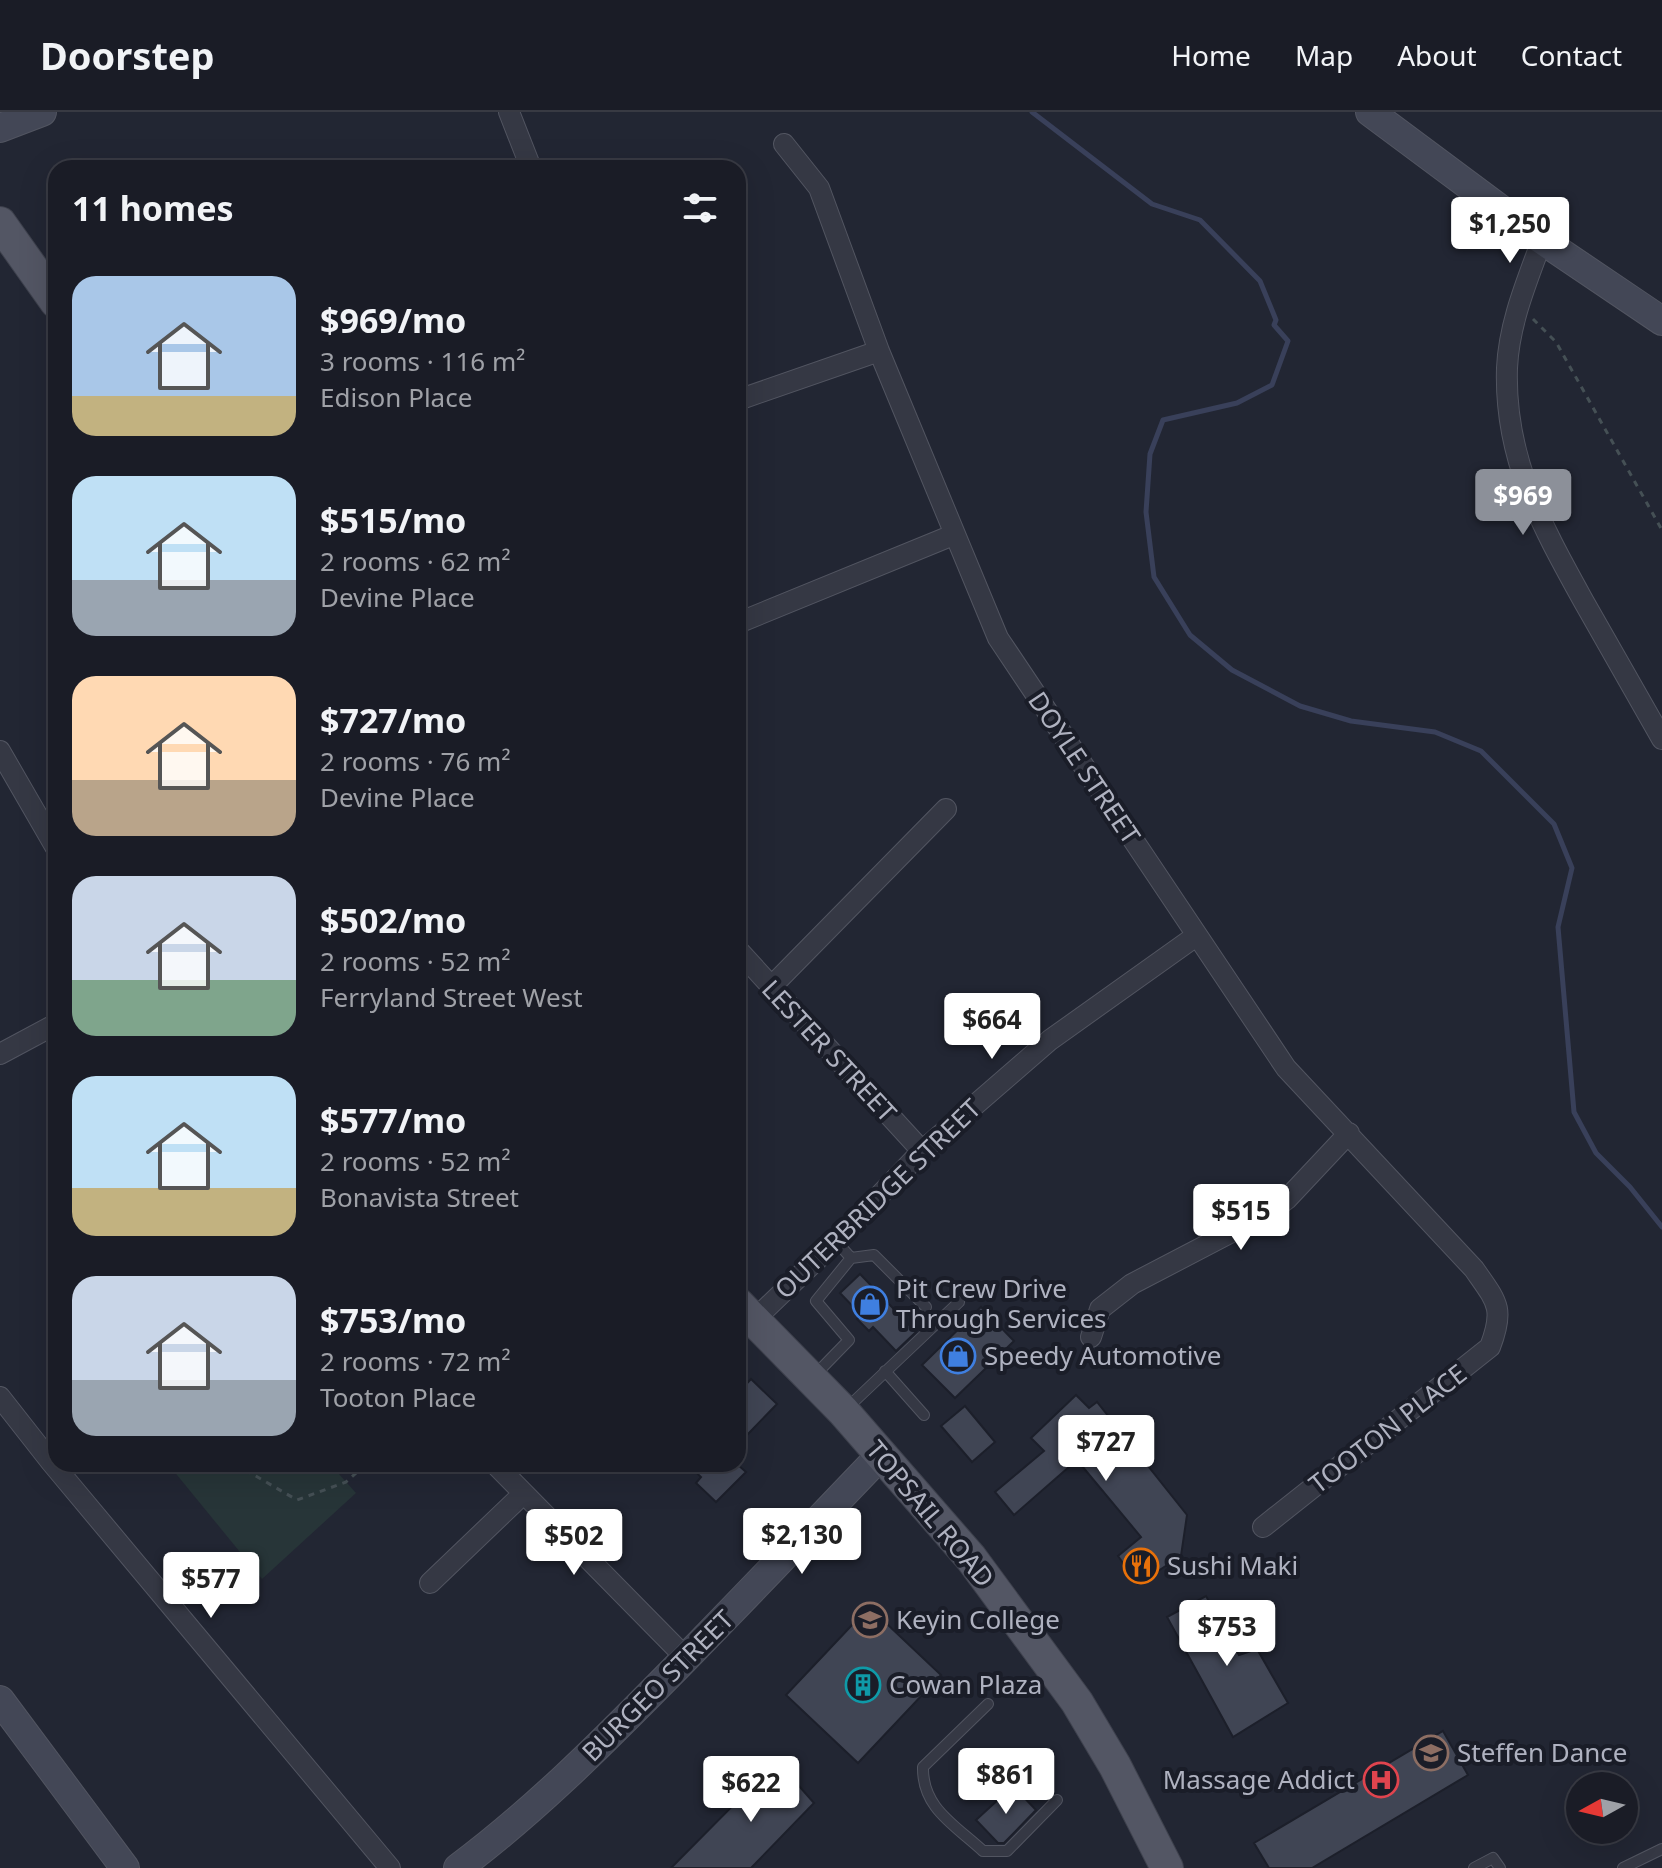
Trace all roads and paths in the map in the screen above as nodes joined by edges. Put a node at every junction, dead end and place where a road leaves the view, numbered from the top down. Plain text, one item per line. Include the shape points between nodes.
1 (42, 112) edge
2 (509, 112) edge
3 (1380, 114) edge
4 (0, 128) edge
5 (784, 144) dead end
6 (528, 160) edge
7 (0, 223) edge
8 (1542, 240) junction
9 (48, 291) edge
10 (1518, 305) junction
11 (1662, 321) edge
12 (879, 351) junction
13 (746, 397) edge
14 (1662, 530) edge
15 (953, 535) junction
16 (746, 620) edge
17 (1662, 739) edge
18 (4, 766) edge
19 (946, 809) dead end
20 (48, 835) edge
21 (1196, 936) junction
22 (746, 960) edge
23 (770, 988) junction
24 (48, 1028) edge
25 (0, 1054) edge
26 (1349, 1133) junction
27 (922, 1151) junction
28 (836, 1241) junction
29 (851, 1258) junction
30 (959, 1302) dead end
31 (926, 1307) dead end
32 (746, 1312) edge
33 (1500, 1320) joint
34 (1091, 1337) dead end
35 (885, 1371) junction
36 (812, 1379) junction
37 (0, 1397) edge
38 (843, 1411) junction
39 (924, 1415) dead end
40 (880, 1456) junction
41 (48, 1458) edge
42 (59, 1472) edge
43 (249, 1472) edge
44 (357, 1472) edge
45 (502, 1472) edge
46 (523, 1494) junction
47 (1263, 1527) dead end
48 (430, 1583) dead end
49 (686, 1658) junction
50 (0, 1700) edge
51 (988, 1704) dead end
52 (1057, 1800) dead end
53 (1662, 1849) edge
54 (125, 1868) edge
55 (390, 1868) edge
56 (458, 1868) edge
57 (1167, 1868) edge
58 (1474, 1868) edge
59 (1500, 1868) edge
60 (1623, 1868) edge

1 - 4 street
2 - 6 street
3 - 8 street
5 - 12 street, DOYLE STREET via 819,188
7 - 9 main road
8 - 10 street
8 - 11 street
10 - 14 path via 1556,342
10 - 17 street via 1507,367 1513,441 1523,482
12 - 13 street
12 - 15 street, DOYLE STREET
15 - 16 street
15 - 21 street, DOYLE STREET via 998,638
18 - 20 street
19 - 23 street
21 - 26 street, DOYLE STREET via 1286,1068
21 - 27 street, OUTERBRIDGE STREET via 1050,1040
22 - 23 street, LESTER STREET
23 - 27 street, LESTER STREET
24 - 25 street
26 - 33 street, DOYLE STREET via 1474,1269
26 - 34 street via 1268,1213 1132,1284 1100,1309
27 - 28 street, OUTERBRIDGE STREET
28 - 29 lane
28 - 32 street, OUTERBRIDGE STREET
29 - 31 lane via 874,1255
29 - 36 lane via 816,1301 849,1340
30 - 35 lane
32 - 36 main road, TOPSAIL ROAD
33 - 47 street, TOOTON PLACE via 1490,1347 1469,1366
35 - 38 lane
35 - 39 lane
36 - 38 main road, TOPSAIL ROAD
37 - 41 street
38 - 40 main road, TOPSAIL ROAD
40 - 49 street, BURGEO STREET
40 - 57 main road, TOPSAIL ROAD via 971,1558 1077,1702
42 - 55 street
43 - 44 path via 297,1500 346,1482
45 - 46 street
46 - 48 street
46 - 49 street
49 - 56 street, BURGEO STREET via 581,1764
50 - 54 street
51 - 52 lane via 923,1767 929,1800 983,1851 993,1853 1007,1851
53 - 60 lane
58 - 59 lane via 1493,1858

